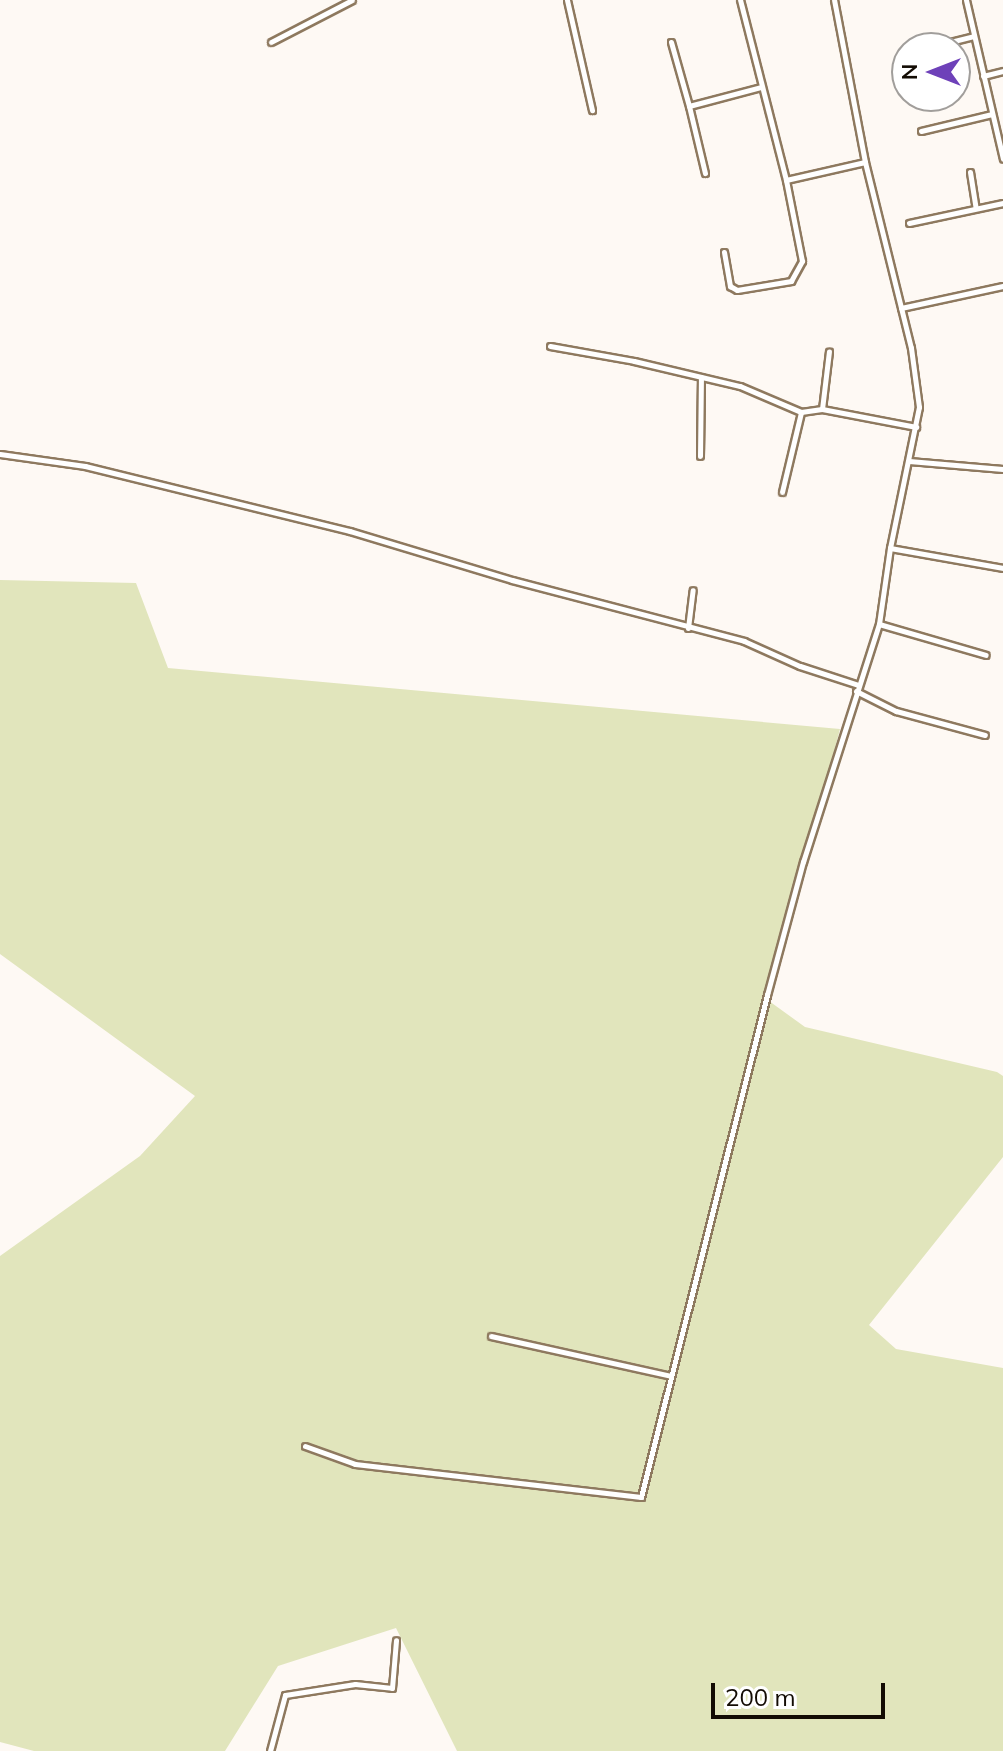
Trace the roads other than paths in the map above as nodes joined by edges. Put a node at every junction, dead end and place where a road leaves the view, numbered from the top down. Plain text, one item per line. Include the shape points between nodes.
1 (352, 0) edge
2 (567, 0) edge
3 (740, 0) edge
4 (834, 0) edge
5 (966, 0) edge
6 (974, 36) junction
7 (971, 37) edge
8 (271, 42) dead end
9 (671, 42) dead end
10 (1003, 71) edge
11 (983, 76) junction
12 (761, 87) junction
13 (689, 106) junction
14 (592, 110) dead end
15 (992, 114) junction
16 (921, 131) dead end
17 (1003, 159) edge
18 (865, 162) junction
19 (970, 172) dead end
20 (705, 173) dead end
21 (786, 180) junction
22 (1003, 203) edge
23 (976, 208) junction
24 (909, 223) dead end
25 (724, 252) dead end
26 (1003, 286) edge
27 (901, 308) junction
28 (550, 346) dead end
29 (829, 351) dead end
30 (701, 377) junction
31 (822, 409) junction
32 (801, 412) junction
33 (916, 427) junction
34 (0, 454) edge
35 (700, 456) dead end
36 (909, 461) junction
37 (1003, 469) edge
38 (782, 492) dead end
39 (890, 548) junction
40 (1003, 568) edge
41 (693, 590) dead end
42 (879, 624) junction
43 (688, 628) junction
44 (986, 655) dead end
45 (857, 688) junction
46 (985, 735) dead end
47 (491, 1336) dead end
48 (671, 1376) junction
49 (305, 1446) dead end
50 (396, 1640) dead end
51 (270, 1751) edge

1 - 8 street
2 - 14 street
3 - 12 street
4 - 18 street
5 - 6 street
6 - 7 street
6 - 11 street
9 - 13 street
10 - 11 street
11 - 15 street
12 - 13 street
12 - 21 street
13 - 20 street
15 - 16 street
15 - 17 street
18 - 21 street
18 - 27 street
19 - 23 street
21 - 25 street via 802,261 791,281 733,288
22 - 23 street
23 - 24 street
26 - 27 street
27 - 33 street via 918,391
28 - 30 street
29 - 31 street
30 - 32 street via 740,386
30 - 35 street
31 - 32 street
31 - 33 street
32 - 38 street
33 - 36 street
34 - 43 street via 85,466 350,531
36 - 37 street
36 - 39 street
39 - 40 street
39 - 42 street
41 - 43 street
42 - 44 street
42 - 45 street
43 - 45 street via 744,641
45 - 46 street via 896,711
45 - 48 street via 767,995
47 - 48 street
48 - 49 street via 641,1497 355,1464
50 - 51 street via 392,1688 355,1684 285,1695

